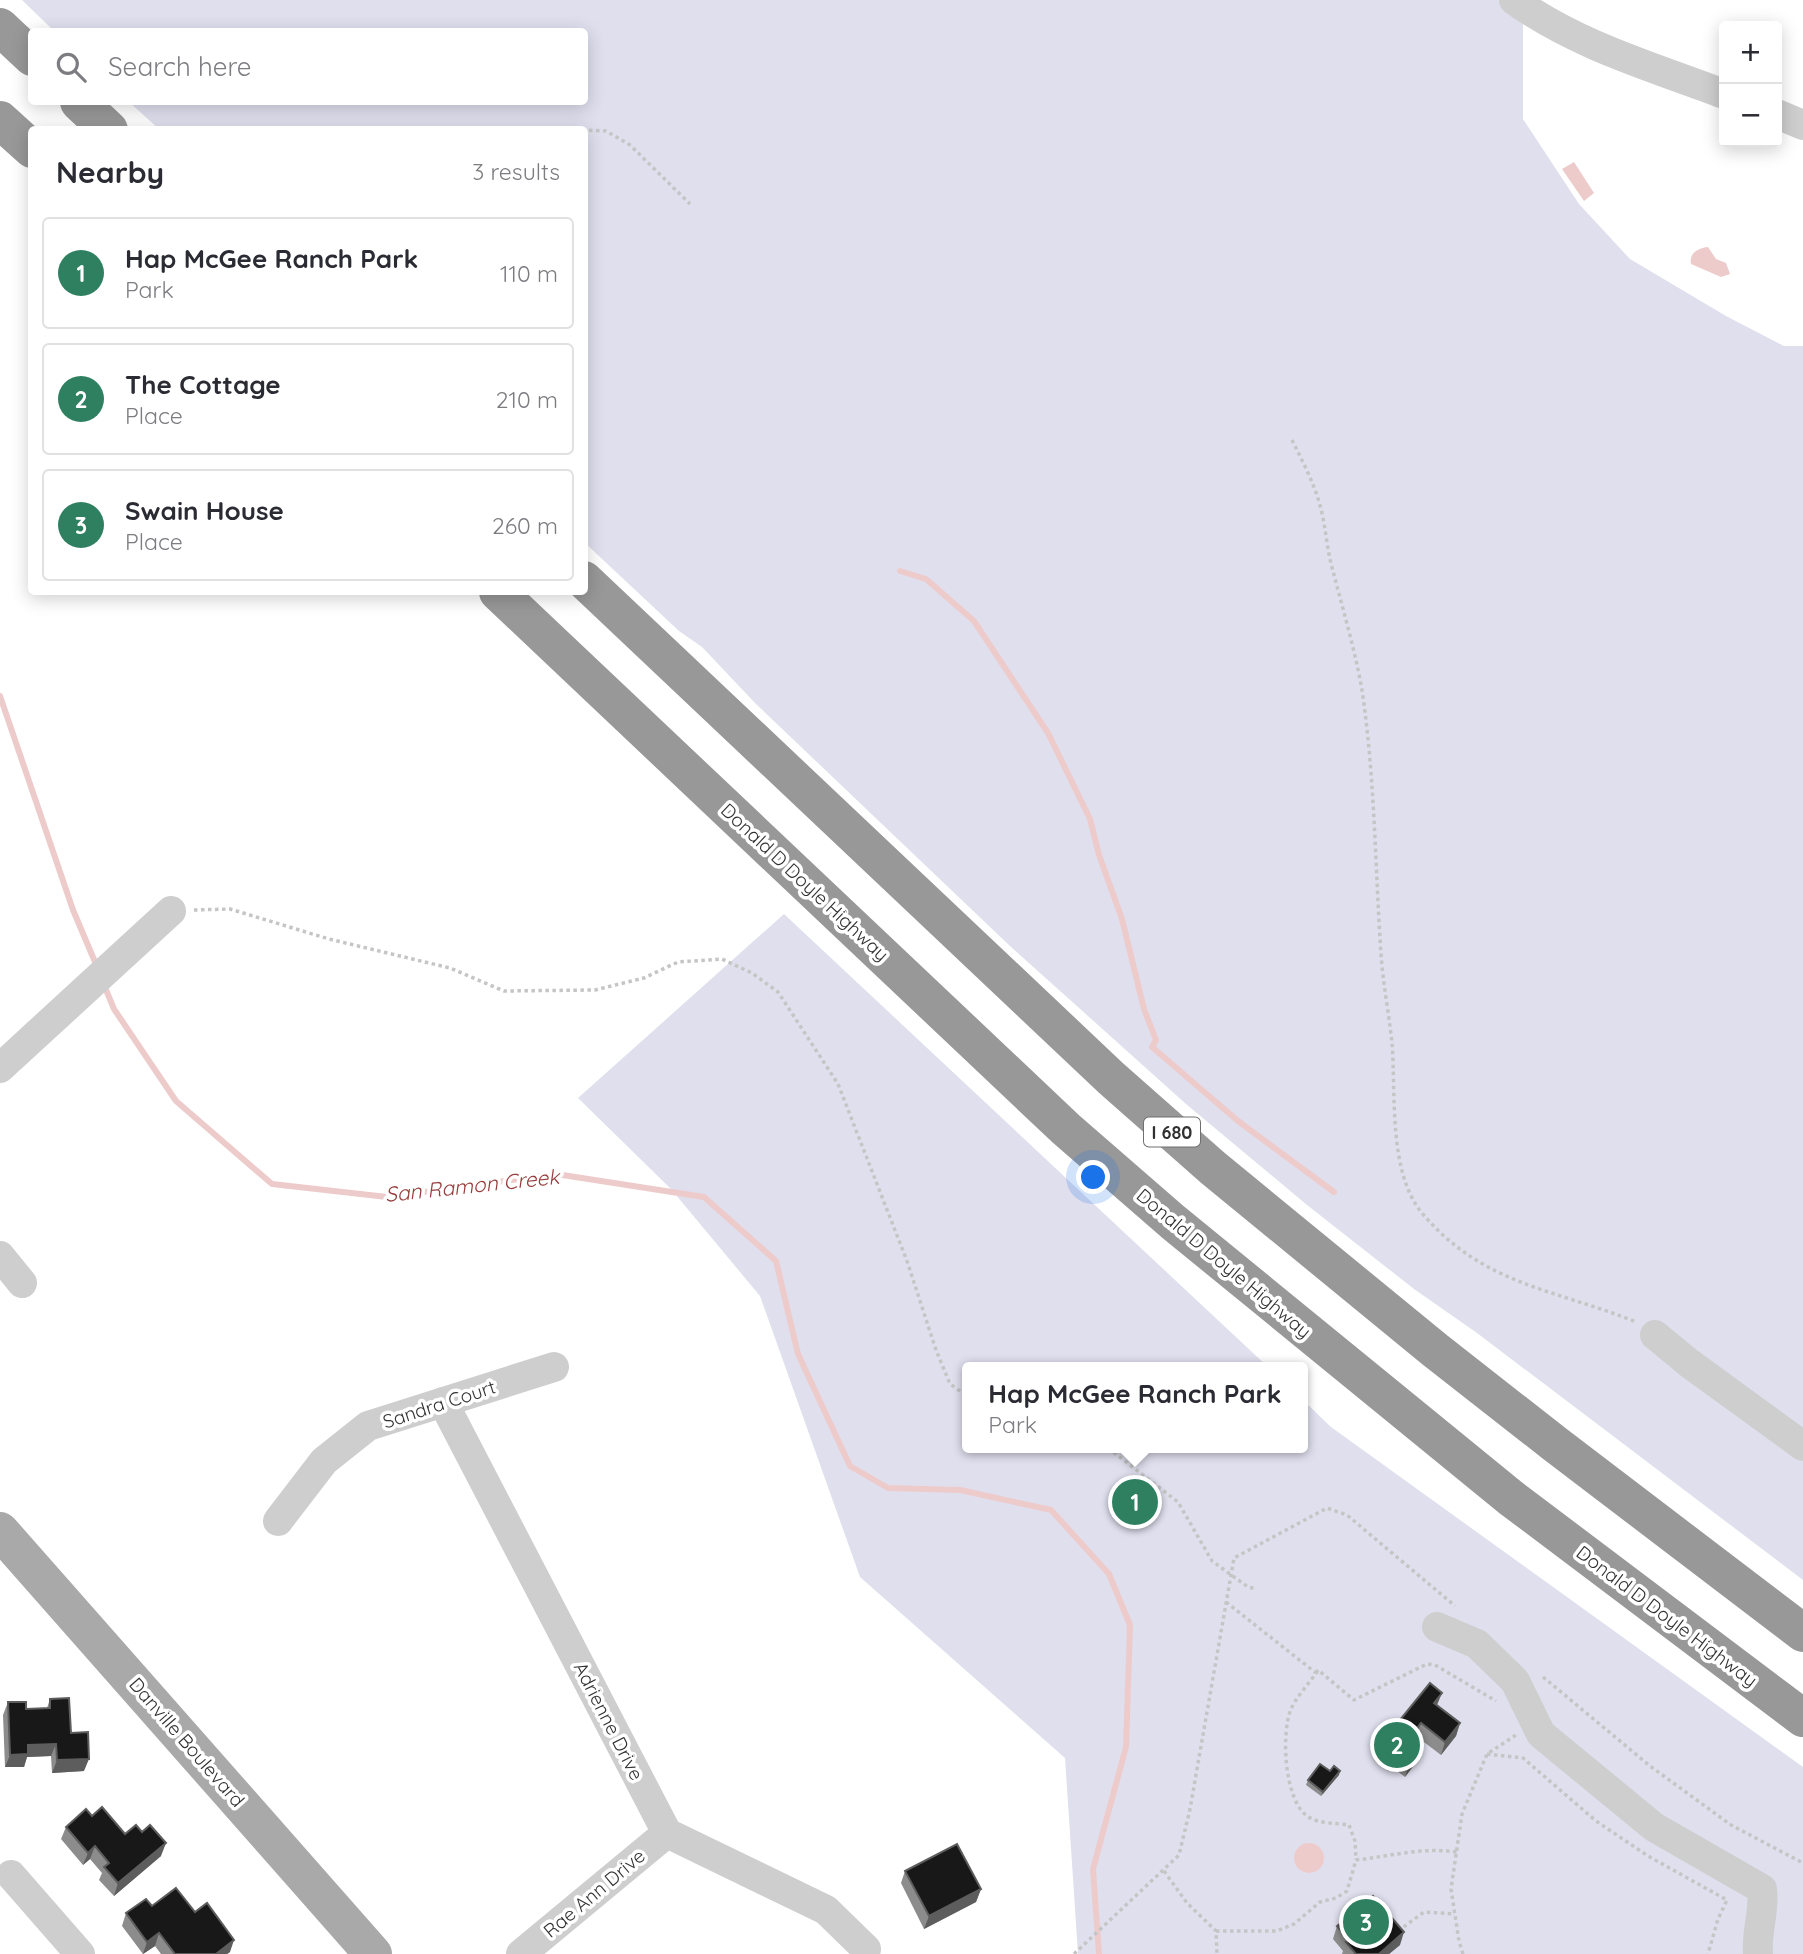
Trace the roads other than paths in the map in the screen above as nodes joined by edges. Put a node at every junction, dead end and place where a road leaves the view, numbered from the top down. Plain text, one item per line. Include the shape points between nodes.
1 (1514, 0) edge
2 (0, 27) edge
3 (28, 53) edge
4 (1719, 92) edge
5 (82, 105) edge
6 (1782, 116) edge
7 (0, 120) edge
8 (1803, 125) edge
9 (104, 126) edge
10 (28, 145) edge
11 (588, 584) edge
12 (501, 595) edge
13 (171, 911) road end
14 (0, 1068) edge
15 (0, 1256) edge
16 (22, 1283) dead end
17 (1655, 1335) road end
18 (554, 1367) dead end
19 (443, 1402) junction
20 (1803, 1446) edge
21 (278, 1521) dead end
22 (0, 1531) edge
23 (1437, 1626) dead end
24 (1803, 1633) edge
25 (1803, 1718) edge
26 (667, 1833) junction
27 (11, 1875) dead end
28 (866, 1950) dead end
29 (80, 1954) edge
30 (373, 1954) edge
31 (521, 1954) edge
32 (1758, 1954) edge

1 - 4 street via 1581,39
2 - 3 highway
5 - 9 highway
6 - 8 street
7 - 10 highway
11 - 24 highway, I 680 via 1111,1078 1213,1168 1533,1427
12 - 25 highway, Donald D Doyle Highway via 1066,1129 1163,1214 1511,1498
13 - 14 street
15 - 16 street
17 - 20 street
18 - 19 street, Sandra Court
19 - 21 street, Sandra Court via 368,1426 324,1461
19 - 26 street, Adrienne Drive
22 - 30 main road, Danville Boulevard
23 - 32 street via 1477,1644 1515,1681 1541,1734 1654,1827 1762,1889
26 - 28 street via 826,1910
26 - 31 street, Rae Ann Drive
27 - 29 street

